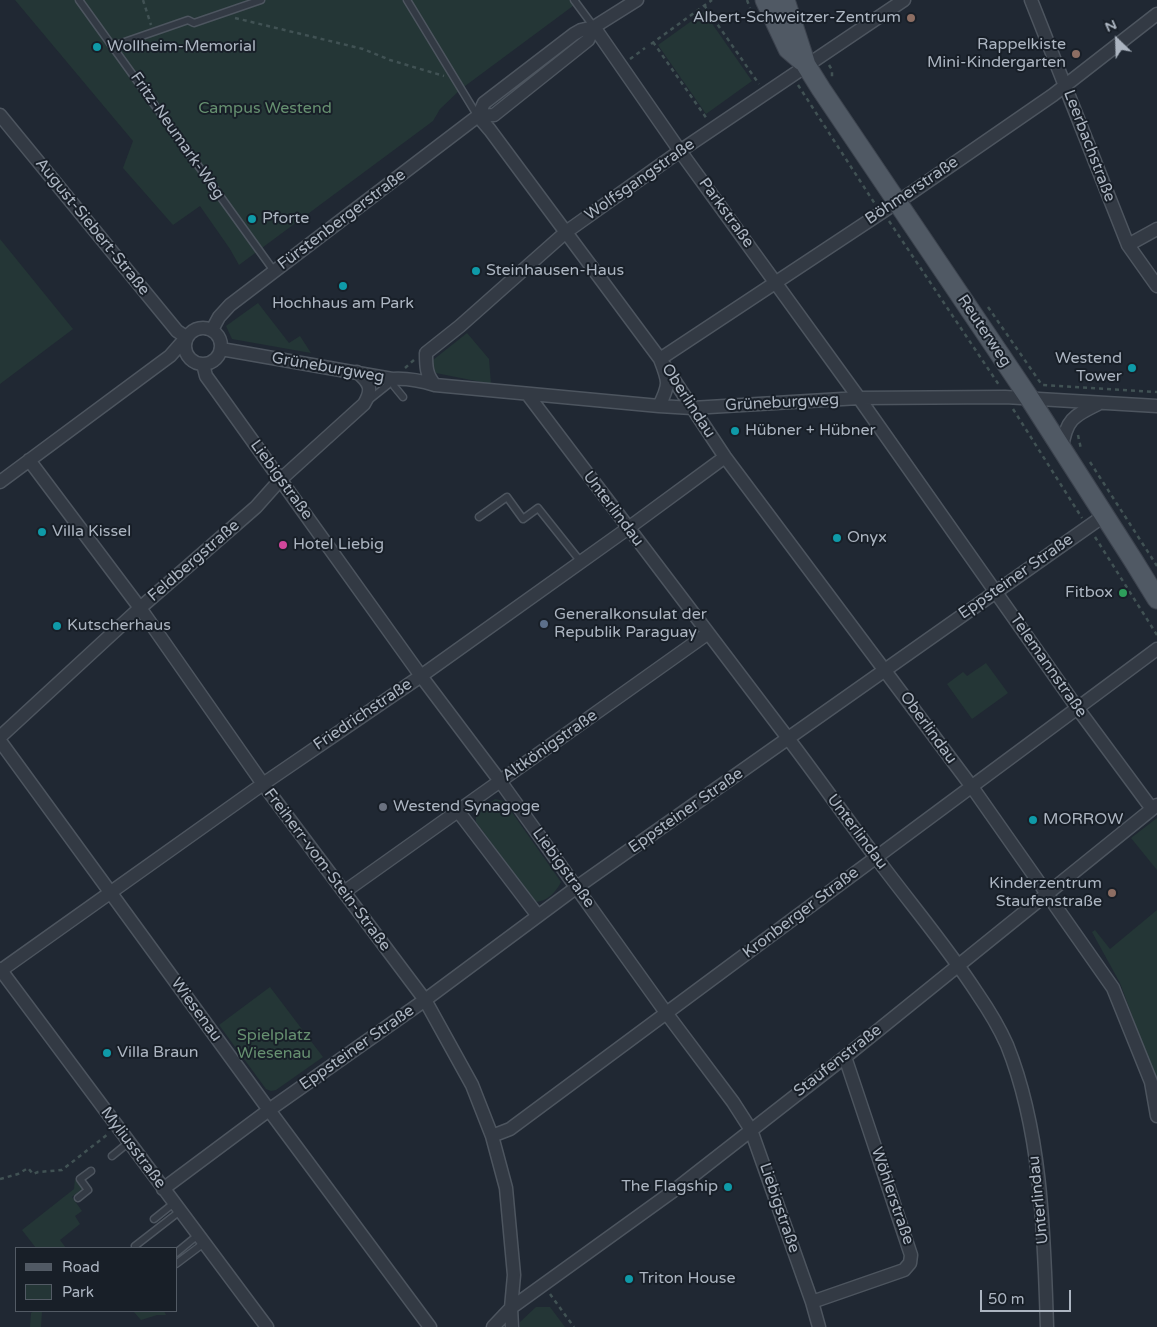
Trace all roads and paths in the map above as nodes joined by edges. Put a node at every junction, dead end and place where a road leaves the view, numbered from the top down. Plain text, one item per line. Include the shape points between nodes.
1 (79, 0) edge
2 (143, 0) edge
3 (261, 0) edge
4 (407, 0) edge
5 (574, 0) edge
6 (637, 0) edge
7 (712, 0) edge
8 (747, 0) edge
9 (785, 0) edge
10 (904, 0) edge
11 (1031, 0) edge
12 (758, 4) edge
13 (704, 6) junction
14 (1157, 14) edge
15 (220, 15) junction
16 (594, 27) junction
17 (153, 31) junction
18 (113, 46) junction
19 (645, 48) dead end
20 (620, 65) junction
21 (799, 70) junction
22 (455, 78) junction
23 (1066, 85) junction
24 (765, 93) junction
25 (0, 115) edge
26 (478, 116) junction
27 (714, 128) junction
28 (680, 151) junction
29 (897, 202) junction
30 (879, 214) junction
31 (1157, 229) edge
32 (566, 232) junction
33 (1128, 245) junction
34 (274, 272) junction
35 (775, 282) junction
36 (1157, 286) edge
37 (212, 330) junction
38 (186, 338) junction
39 (221, 349) junction
40 (426, 353) junction
41 (170, 356) junction
42 (187, 356) junction
43 (660, 359) junction
44 (203, 364) junction
45 (1031, 370) dead end
46 (357, 372) junction
47 (392, 380) junction
48 (435, 385) junction
49 (1157, 392) edge
50 (528, 395) junction
51 (403, 397) dead end
52 (1005, 397) junction
53 (859, 398) junction
54 (1030, 399) junction
55 (1101, 403) junction
56 (364, 404) junction
57 (659, 406) junction
58 (1157, 406) edge
59 (692, 408) junction
60 (1078, 434) dead end
61 (1062, 448) junction
62 (1081, 449) dead end
63 (725, 457) junction
64 (1087, 457) dead end
65 (29, 460) junction
66 (280, 480) junction
67 (0, 482) edge
68 (1105, 515) junction
69 (479, 517) dead end
70 (627, 529) junction
71 (581, 562) junction
72 (1157, 566) edge
73 (996, 591) junction
74 (1157, 599) edge
75 (140, 608) junction
76 (707, 634) junction
77 (1157, 650) edge
78 (885, 669) junction
79 (420, 676) junction
80 (1078, 709) junction
81 (788, 738) junction
82 (0, 739) edge
83 (500, 781) junction
84 (263, 784) junction
85 (972, 787) junction
86 (1154, 807) edge
87 (458, 811) junction
88 (875, 857) junction
89 (578, 887) junction
90 (111, 892) junction
91 (344, 892) junction
92 (1048, 894) junction
93 (538, 916) junction
94 (958, 964) junction
95 (0, 970) edge
96 (425, 1000) junction
97 (667, 1014) junction
98 (844, 1057) junction
99 (269, 1110) junction
100 (1157, 1116) edge
101 (117, 1127) junction
102 (751, 1130) junction
103 (492, 1136) junction
104 (128, 1143) junction
105 (112, 1156) dead end
106 (91, 1171) dead end
107 (0, 1179) edge
108 (164, 1189) junction
109 (78, 1198) dead end
110 (177, 1207) junction
111 (154, 1219) dead end
112 (201, 1239) junction
113 (136, 1247) edge
114 (178, 1251) edge
115 (178, 1262) edge
116 (543, 1285) junction
117 (812, 1302) junction
118 (511, 1308) junction
119 (267, 1327) edge
120 (430, 1327) edge
121 (494, 1327) edge
122 (512, 1327) edge
123 (574, 1327) edge
124 (819, 1327) edge
125 (1047, 1327) edge

1 - 18 lane, Fritz-Neumark-Weg
2 - 17 path
3 - 15 lane
4 - 22 lane
5 - 16 lane
6 - 16 street, Fürstenbergerstraße
7 - 13 path
8 - 12 path
9 - 21 main road
10 - 21 street, Wolfsgangstraße
11 - 23 street, Leerbachstraße
12 - 21 main road
13 - 24 path
13 - 27 path via 652,43
14 - 23 street, Böhmerstraße
15 - 17 lane via 194,23 188,20
15 - 22 path via 363,49 427,72
16 - 20 street, Parkstraße
16 - 26 street, Fürstenbergerstraße via 581,30 544,57 484,104
17 - 18 lane
18 - 34 lane, Fritz-Neumark-Weg
19 - 20 path
20 - 28 street, Parkstraße
21 - 24 street, Wolfsgangstraße
21 - 29 main road, Reuterweg
21 - 30 path, Reuterweg
22 - 26 lane
23 - 29 street, Böhmerstraße
23 - 33 street, Leerbachstraße
24 - 27 street, Wolfsgangstraße
25 - 38 street, August-Siebert-Straße
26 - 32 street, Oberlindau
26 - 34 street, Fürstenbergerstraße
27 - 28 street, Wolfsgangstraße
28 - 32 street, Wolfsgangstraße
28 - 35 street, Parkstraße
29 - 30 street, Böhmerstraße
29 - 54 main road, Reuterweg
30 - 35 street, Böhmerstraße
30 - 52 path, Reuterweg via 889,221
31 - 33 street
32 - 40 street, Wolfsgangstraße
32 - 43 street, Oberlindau
33 - 36 street, Leerbachstraße
34 - 37 street, Fürstenbergerstraße via 230,305
35 - 43 street, Böhmerstraße
35 - 53 street, Parkstraße
37 - 38 street via 194,329
37 - 39 street via 218,335
38 - 41 street
38 - 42 street via 184,349
39 - 44 street via 211,362
39 - 46 street, Grüneburgweg
40 - 47 path
40 - 48 street via 426,369
41 - 42 street
41 - 65 street
42 - 44 street via 192,362
43 - 57 street, Oberlindau via 668,378 668,389
43 - 59 street, Oberlindau
44 - 66 street, Liebigstraße via 206,376
45 - 49 path via 1042,385
46 - 47 street, Grüneburgweg
46 - 56 street via 369,388 370,394
47 - 48 street, Grüneburgweg
47 - 51 lane
47 - 56 lane, Feldbergstraße
48 - 50 street, Grüneburgweg
50 - 57 street, Grüneburgweg
50 - 70 street, Unterlindau
52 - 53 street, Grüneburgweg
52 - 54 street, Grüneburgweg
53 - 59 street, Grüneburgweg
53 - 73 street, Telemannstraße
54 - 55 street, Grüneburgweg
54 - 61 main road, Reuterweg
55 - 58 street, Grüneburgweg
55 - 61 street via 1074,417 1064,430
56 - 66 street, Feldbergstraße
57 - 59 street, Grüneburgweg
59 - 63 street, Oberlindau
60 - 62 path
61 - 68 main road, Reuterweg
63 - 70 street, Friedrichstraße
63 - 78 street, Oberlindau
64 - 72 path
65 - 67 street
65 - 75 street, Freiherr-vom-Stein-Straße
66 - 75 street, Feldbergstraße via 246,516
66 - 79 street, Liebigstraße
68 - 73 street, Eppsteiner Straße
68 - 74 main road, Reuterweg
69 - 71 lane via 507,497 523,519 538,508
70 - 71 street, Friedrichstraße
70 - 76 street, Unterlindau
71 - 79 street, Friedrichstraße
73 - 78 street, Eppsteiner Straße
73 - 80 street, Telemannstraße
75 - 82 street, Feldbergstraße
75 - 84 street, Freiherr-vom-Stein-Straße
76 - 81 street, Unterlindau
76 - 83 street, Altkönigstraße
77 - 80 street, Kronberger Straße
78 - 81 street, Eppsteiner Straße
78 - 85 street, Oberlindau
79 - 83 street, Liebigstraße
79 - 84 street, Friedrichstraße
80 - 85 street, Kronberger Straße
80 - 86 street, Telemannstraße
81 - 88 street, Unterlindau
81 - 89 street, Eppsteiner Straße
82 - 90 street, Wiesenau
83 - 87 street, Altkönigstraße
83 - 89 street, Liebigstraße
84 - 90 street, Friedrichstraße
84 - 91 street, Freiherr-vom-Stein-Straße
85 - 88 street, Kronberger Straße
85 - 92 street, Oberlindau
86 - 92 street, Staufenstraße
87 - 91 street, Altkönigstraße
87 - 93 street
88 - 94 street, Unterlindau
88 - 97 street, Kronberger Straße
89 - 93 street, Eppsteiner Straße
89 - 97 street, Liebigstraße
90 - 95 street, Friedrichstraße
90 - 99 street, Wiesenau
91 - 96 street, Freiherr-vom-Stein-Straße
92 - 94 street, Staufenstraße
92 - 100 street, Oberlindau via 1113,988 1151,1082
93 - 96 street, Eppsteiner Straße
94 - 98 street, Staufenstraße
94 - 125 street, Unterlindau via 1006,1043 1022,1086 1036,1161 1044,1232
95 - 101 street, Myliusstraße
96 - 99 street, Eppsteiner Straße
96 - 103 street, Freiherr-vom-Stein-Straße via 472,1085
97 - 102 street, Liebigstraße
97 - 103 street, Kronberger Straße via 510,1129
98 - 102 street, Staufenstraße
98 - 117 street, Wöhlerstraße via 911,1255 910,1264 904,1270
99 - 108 street, Eppsteiner Straße
99 - 120 street, Wiesenau
101 - 104 street, Myliusstraße
101 - 107 path via 62,1170 33,1174 28,1168
102 - 116 street, Staufenstraße
102 - 117 street, Liebigstraße
103 - 118 street, Freiherr-vom-Stein-Straße via 506,1188 514,1275
104 - 105 lane
104 - 108 street, Myliusstraße
106 - 109 lane via 80,1179 88,1190
108 - 110 street, Myliusstraße
110 - 111 lane
110 - 112 street, Myliusstraße
110 - 113 lane
112 - 114 lane
112 - 115 lane
112 - 119 street, Myliusstraße
116 - 118 street, Staufenstraße
116 - 123 path
117 - 124 street, Liebigstraße
118 - 121 street
118 - 122 street, Freiherr-vom-Stein-Straße

